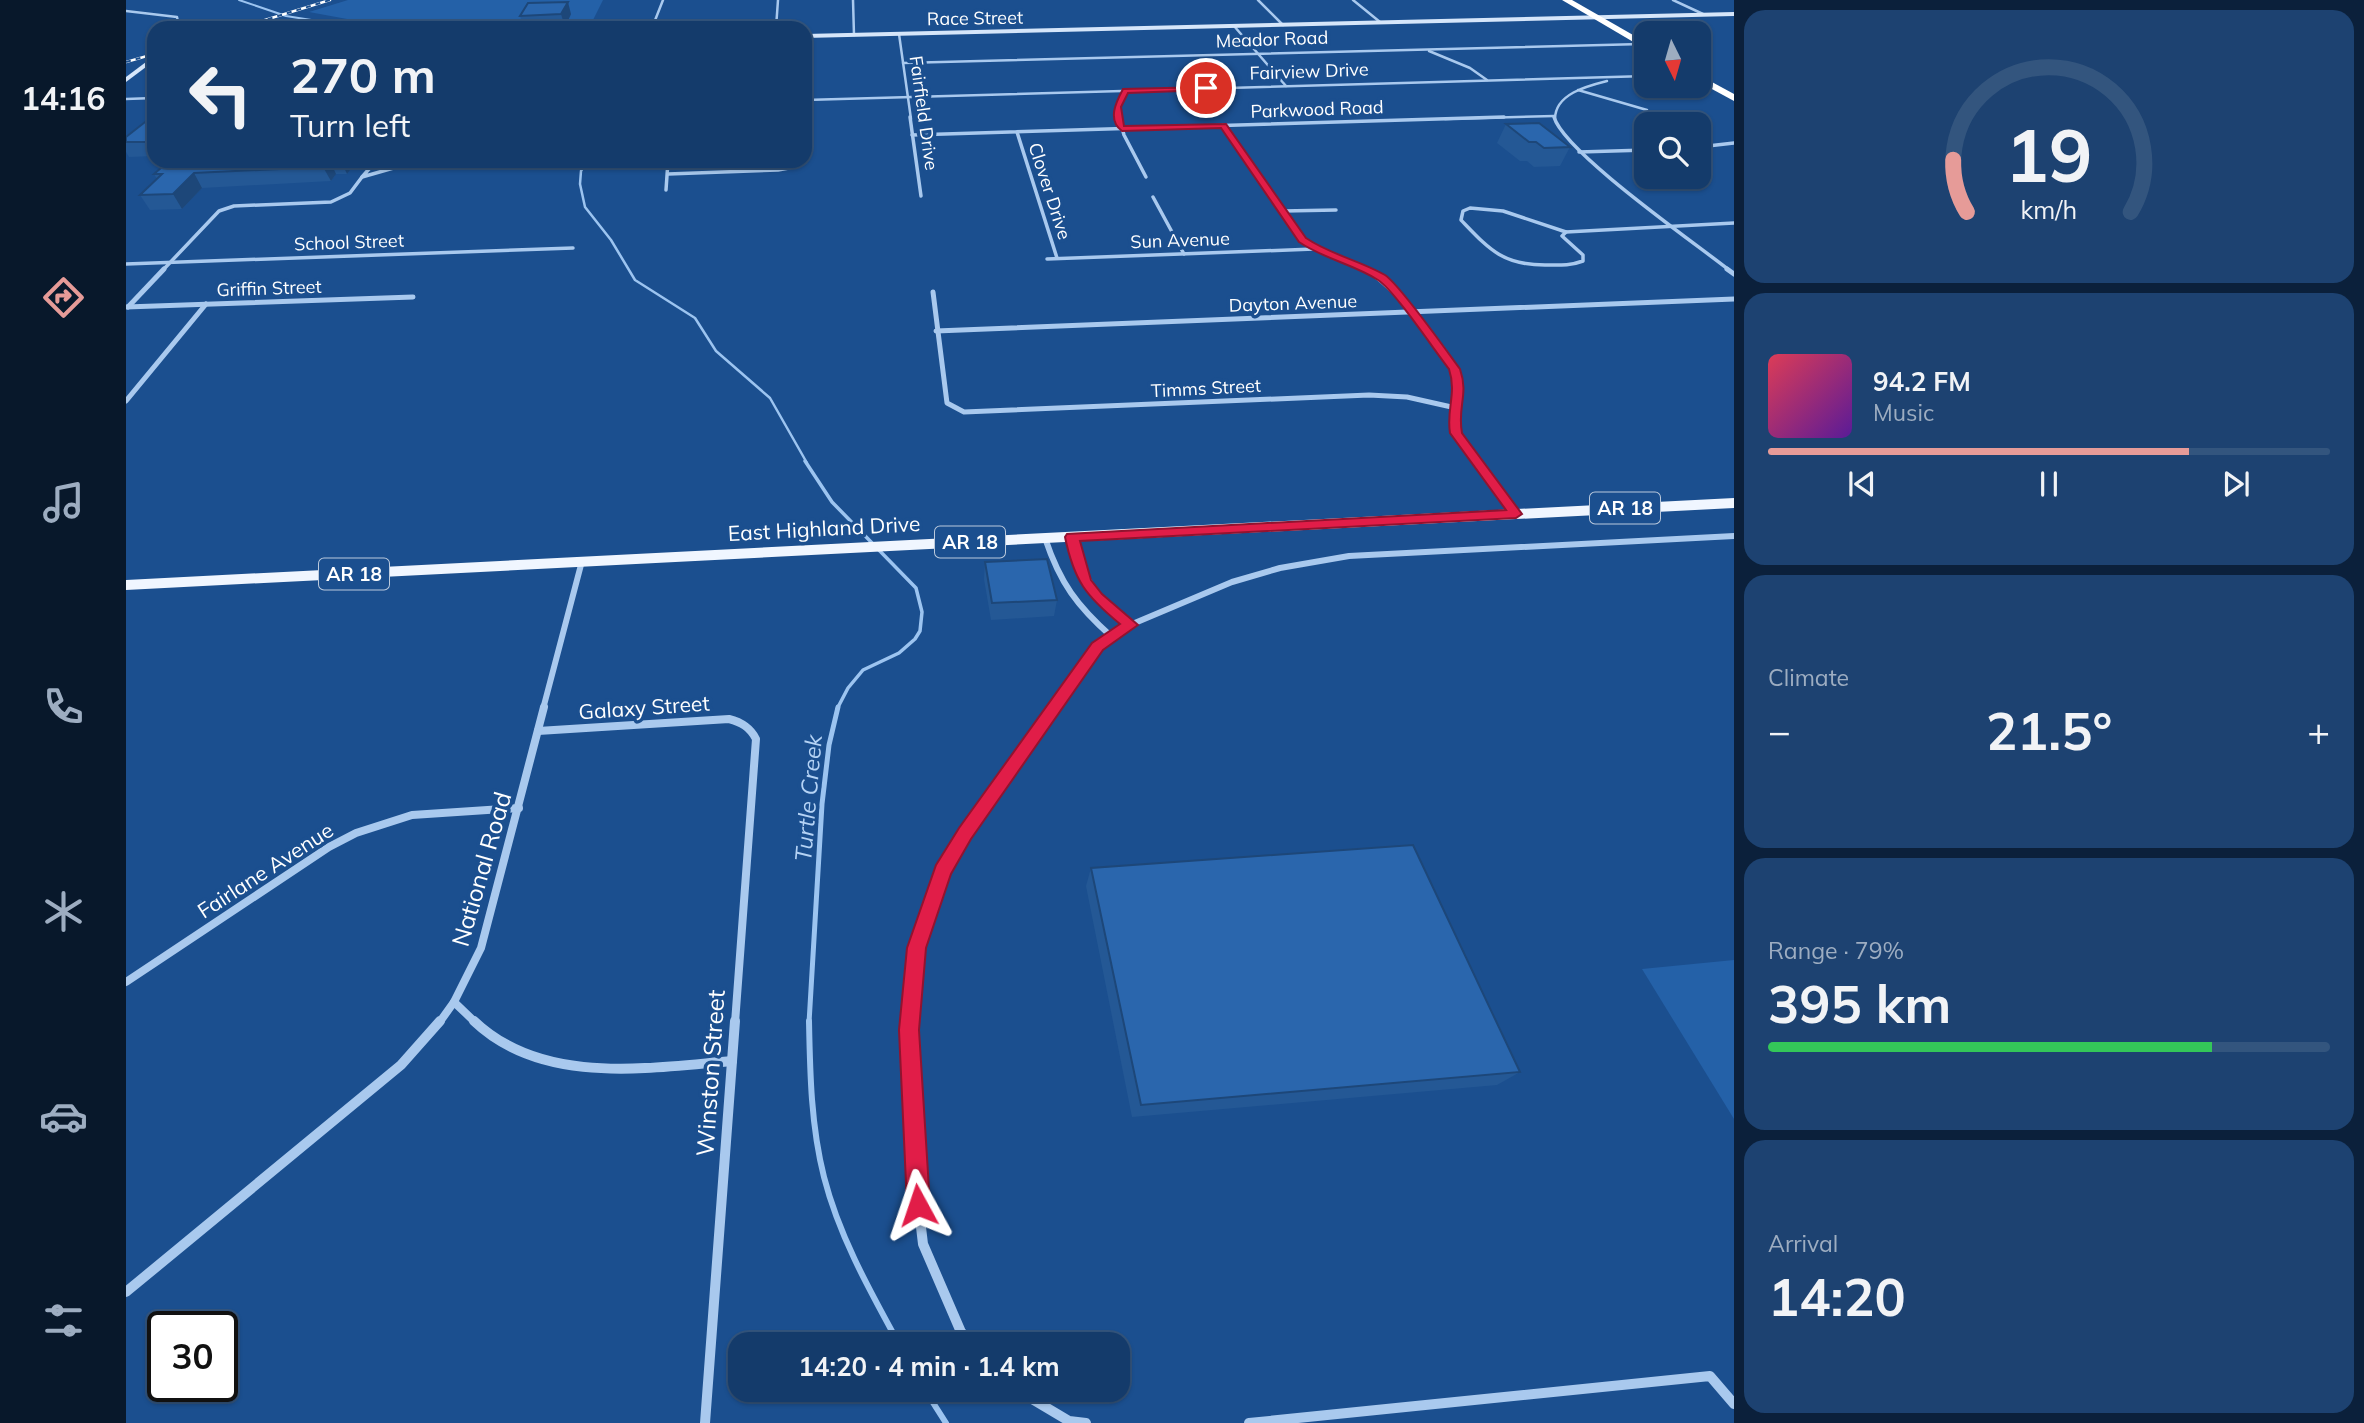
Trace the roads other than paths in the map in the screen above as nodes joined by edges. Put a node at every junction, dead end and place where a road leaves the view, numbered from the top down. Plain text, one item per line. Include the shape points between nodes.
1 (663, 0) edge
2 (778, 0) edge
3 (853, 0) edge
4 (1258, 0) edge
5 (1353, 0) edge
6 (1566, 0) edge
7 (1673, 0) edge
8 (1581, 8) junction
9 (126, 11) edge
10 (1734, 14) edge
11 (1703, 15) junction
12 (1624, 16) junction
13 (1596, 17) junction
14 (1571, 18) junction
15 (178, 21) edge
16 (655, 21) edge
17 (776, 21) edge
18 (1380, 22) junction
19 (1283, 25) junction
20 (1234, 26) junction
21 (1610, 26) junction
22 (899, 34) junction
23 (854, 35) junction
24 (812, 36) edge
25 (1634, 40) edge
26 (1634, 46) edge
27 (1425, 49) junction
28 (1259, 54) junction
29 (147, 62) edge
30 (903, 63) junction
31 (147, 64) edge
32 (126, 69) edge
33 (1632, 77) joint
34 (126, 80) edge
35 (1488, 80) junction
36 (1712, 85) edge
37 (1286, 86) junction
38 (1126, 90) junction
39 (1578, 90) junction
40 (907, 96) junction
41 (147, 98) edge
42 (1734, 98) edge
43 (126, 99) edge
44 (812, 100) edge
45 (1647, 110) dead end
46 (1554, 116) junction
47 (1223, 125) junction
48 (1122, 129) junction
49 (1017, 132) junction
50 (912, 135) junction
51 (1734, 144) edge
52 (1711, 146) edge
53 (1634, 150) edge
54 (1579, 152) junction
55 (370, 168) edge
56 (394, 168) edge
57 (668, 168) edge
58 (789, 168) edge
59 (668, 174) junction
60 (362, 177) junction
61 (1146, 177) dead end
62 (666, 190) dead end
63 (921, 196) dead end
64 (1153, 197) dead end
65 (1336, 210) dead end
66 (1283, 211) junction
67 (1734, 223) edge
68 (1672, 226) junction
69 (1566, 232) junction
70 (573, 248) dead end
71 (1314, 249) junction
72 (1184, 254) junction
73 (1057, 258) junction
74 (1047, 259) dead end
75 (170, 262) junction
76 (126, 264) edge
77 (1734, 274) edge
78 (933, 292) dead end
79 (413, 297) dead end
80 (1734, 299) edge
81 (206, 304) junction
82 (127, 307) edge
83 (1410, 312) junction
84 (936, 331) junction
85 (126, 401) edge
86 (1456, 408) junction
87 (1734, 503) edge
88 (1516, 514) junction
89 (1734, 536) edge
90 (1072, 537) junction
91 (1045, 538) junction
92 (582, 562) junction
93 (126, 585) edge
94 (1130, 625) junction
95 (1112, 637) junction
96 (750, 728) joint
97 (538, 731) junction
98 (519, 808) junction
99 (126, 982) edge
100 (454, 1002) junction
101 (732, 1061) junction
102 (126, 1292) edge
103 (961, 1332) edge
104 (1037, 1402) edge
105 (1734, 1404) edge
106 (705, 1423) edge
107 (1086, 1423) edge
108 (1249, 1423) edge

1 - 16 street
2 - 17 street
3 - 23 street
4 - 19 street
5 - 18 street
6 - 8 highway
7 - 11 street
8 - 12 highway
8 - 13 highway
8 - 14 highway
9 - 15 street via 177,17
10 - 11 street, Race Street
11 - 12 street, Race Street
12 - 13 street, Race Street
12 - 21 highway
13 - 14 street, Race Street
13 - 21 highway
14 - 18 street, Race Street
14 - 21 highway
18 - 19 street, Race Street
19 - 20 street, Race Street
20 - 22 street, Race Street
20 - 28 street
21 - 25 highway
22 - 23 street, Race Street
22 - 30 street, Fairfield Drive
23 - 24 street, Race Street
26 - 27 street, Meador Road
27 - 28 street, Meador Road
27 - 35 street
28 - 30 street, Meador Road
28 - 37 street
29 - 32 street
30 - 40 street, Fairfield Drive
31 - 34 street
33 - 35 street, Fairview Drive
33 - 39 street
35 - 37 street, Fairview Drive
36 - 42 highway
37 - 38 street, Fairview Drive
38 - 40 street, Fairview Drive
38 - 48 street via 1117,107
39 - 45 street
39 - 46 street via 1561,100
40 - 44 street, Fairview Drive
40 - 50 street, Fairfield Drive
41 - 43 street
46 - 47 street, Parkwood Road
46 - 54 street via 1557,127
47 - 48 street, Parkwood Road
47 - 66 street
48 - 49 street, Parkwood Road
48 - 61 street
49 - 50 street, Parkwood Road
49 - 73 street, Clover Drive
50 - 63 street, Fairfield Drive
51 - 52 street
53 - 54 street
54 - 68 street
55 - 60 street
56 - 60 street
57 - 59 street
58 - 59 street
59 - 62 street
60 - 75 street via 350,193 335,201 216,212
64 - 72 street
65 - 66 street
66 - 71 street
67 - 68 street
68 - 69 street
68 - 77 street
69 - 69 street via 1562,236 1583,254 1583,261 1517,265 1498,258 1460,216 1470,208 1486,208
70 - 75 street, School Street
71 - 72 street, Sun Avenue
71 - 83 street via 1377,274
72 - 73 street, Sun Avenue
73 - 74 street, Sun Avenue
75 - 76 street, School Street
75 - 82 street
78 - 84 street
79 - 81 street, Griffin Street
80 - 83 street, Dayton Avenue
81 - 82 street, Griffin Street
81 - 85 street
83 - 84 street, Dayton Avenue
83 - 86 street via 1458,375
84 - 86 street, Timms Street via 947,403 956,411 1369,395
86 - 88 street via 1456,433
87 - 88 main road, East Highland Drive / AR 18
88 - 90 main road, East Highland Drive / AR 18
89 - 94 street via 1349,556 1232,582
90 - 91 main road, East Highland Drive / AR 18
90 - 94 street via 1085,582
91 - 92 main road, East Highland Drive / AR 18
91 - 95 street via 1058,580 1076,606
92 - 93 main road, East Highland Drive / AR 18
92 - 97 street, National Road
94 - 95 street
95 - 103 street via 1097,646 965,834 943,871 917,948 909,1030 916,1185 923,1244
96 - 97 street, Galaxy Street via 729,719
96 - 101 street, Winston Street via 756,739
97 - 98 street, National Road
98 - 99 street, Fairlane Avenue via 412,815 356,833
98 - 100 street, National Road via 481,948
100 - 101 street via 501,1043 548,1062 610,1070
100 - 102 street, National Road via 401,1065
101 - 106 street, Winston Street
104 - 107 street via 1069,1421
105 - 108 street via 1710,1377

